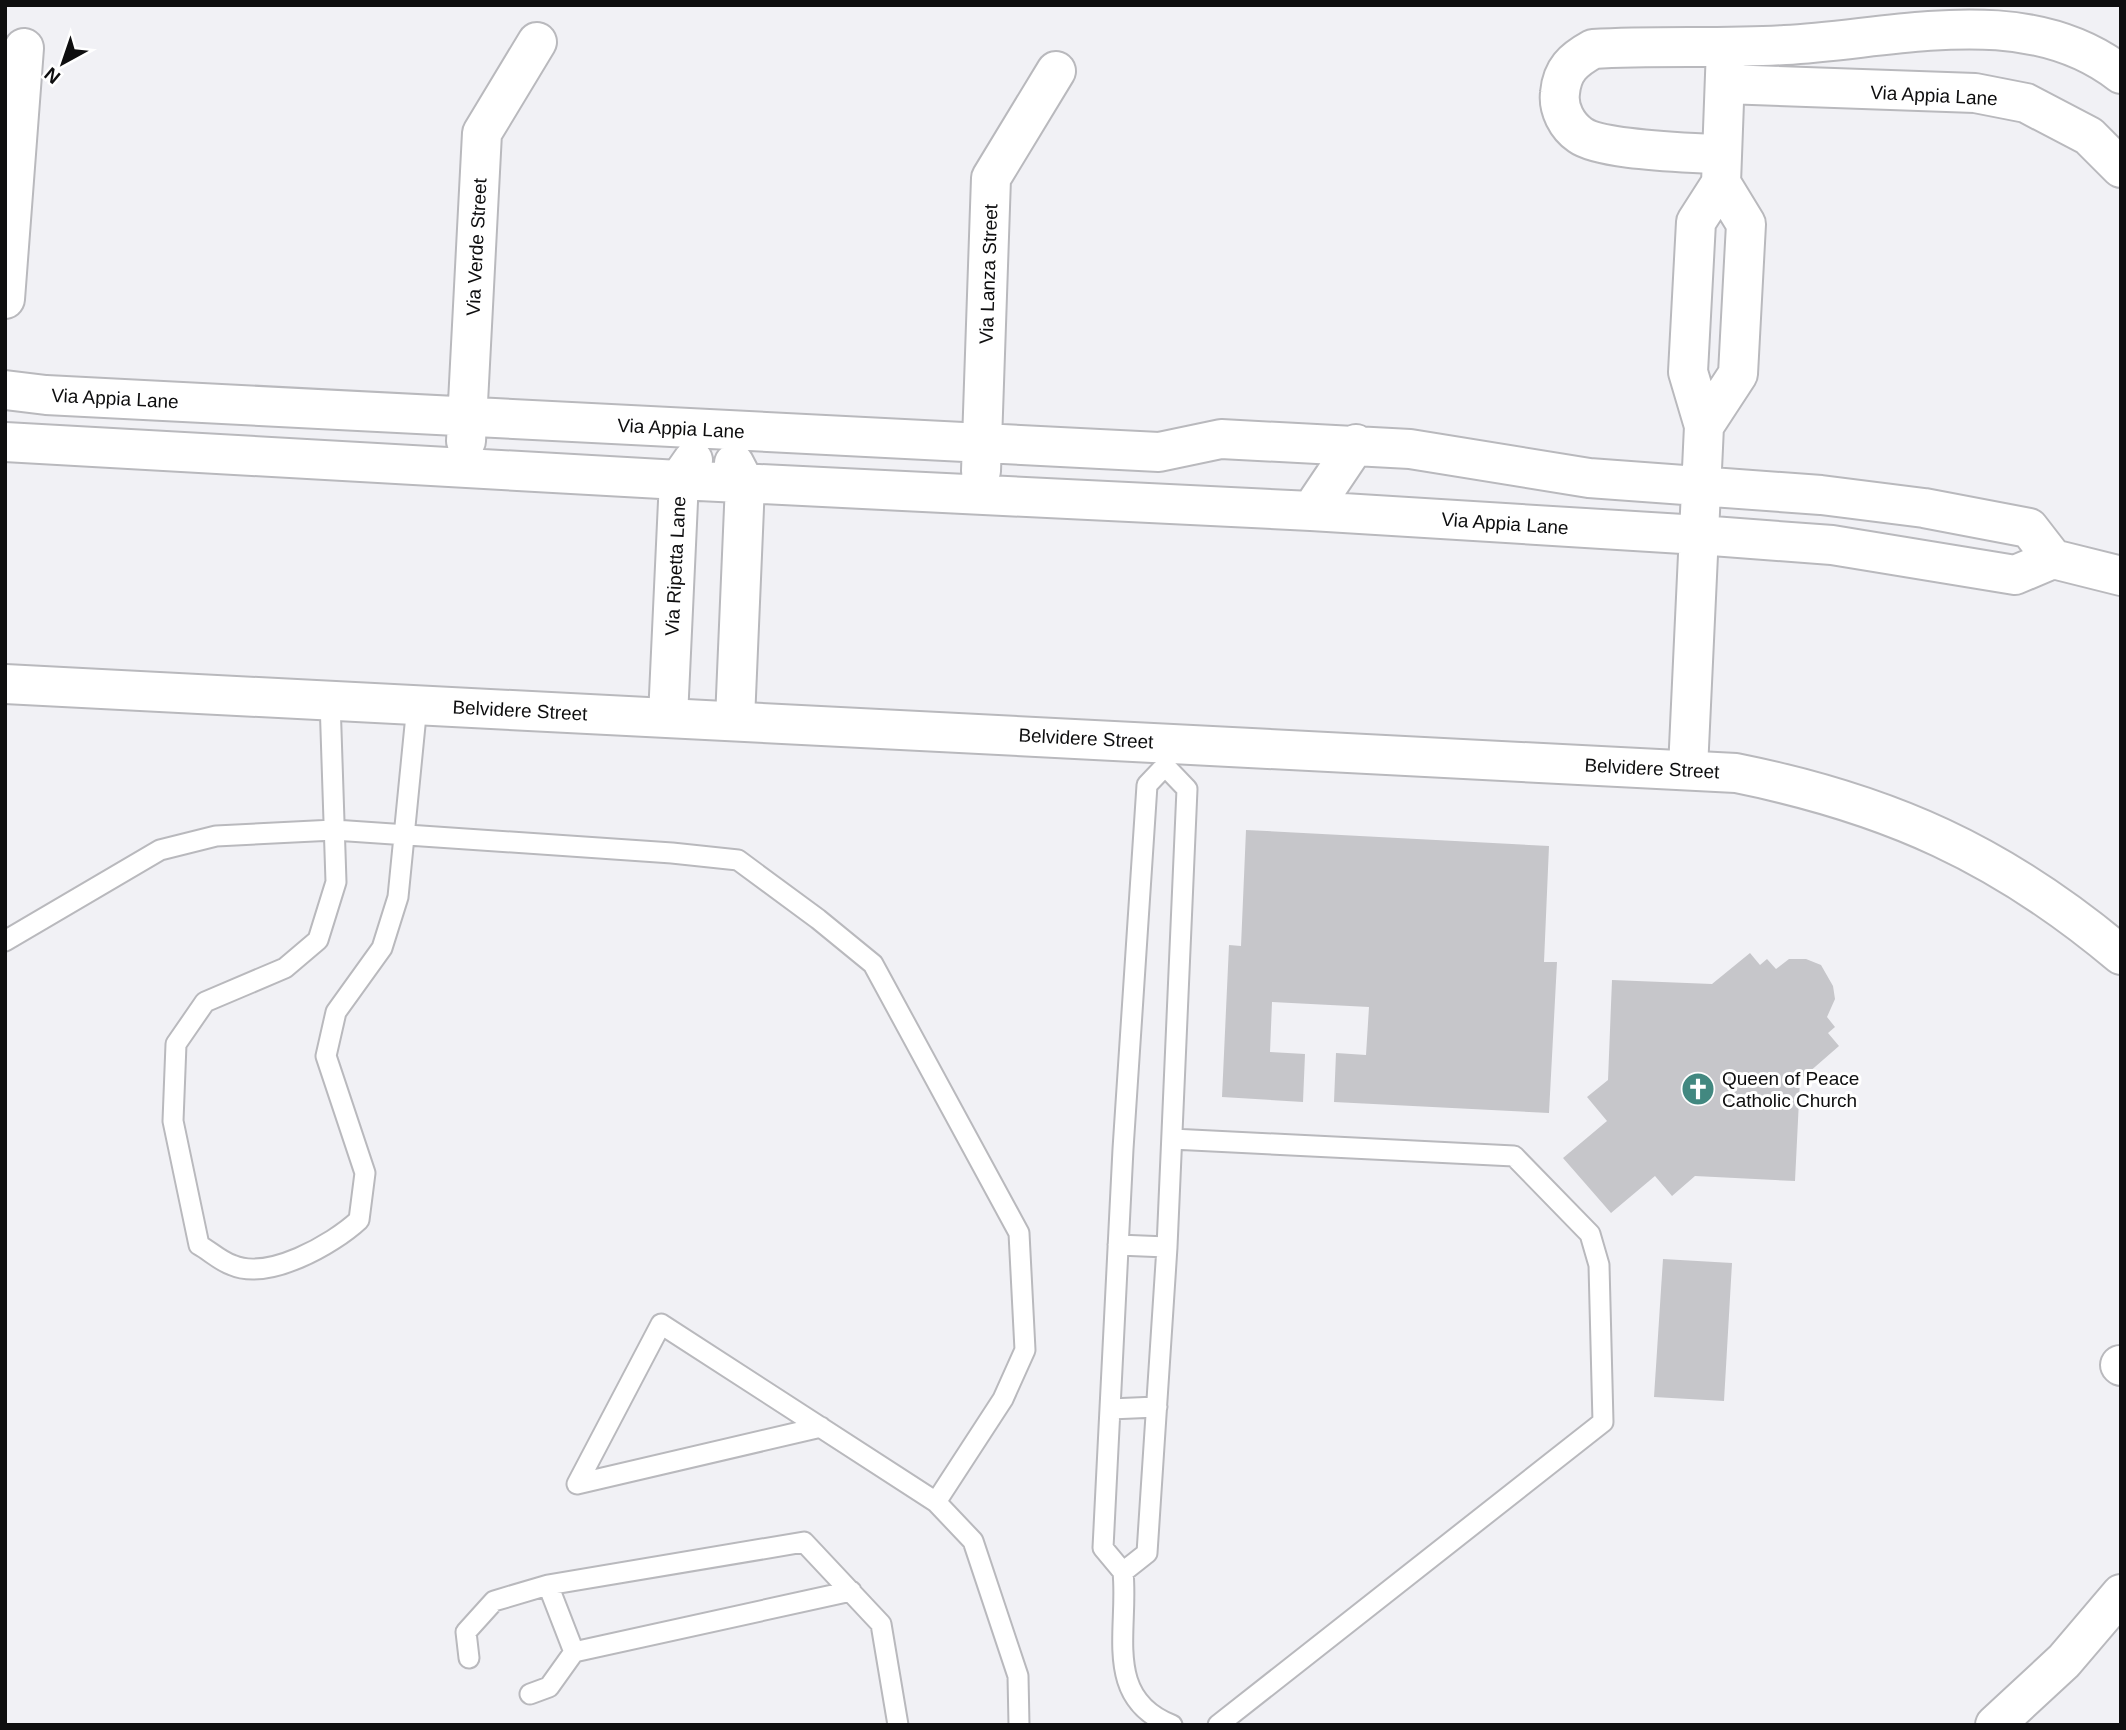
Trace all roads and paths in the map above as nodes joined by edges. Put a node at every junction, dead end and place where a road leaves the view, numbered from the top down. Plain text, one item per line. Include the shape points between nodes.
1 (537, 42) dead end
2 (24, 48) dead end
3 (1726, 66) junction
4 (1056, 71) dead end
5 (2121, 74) edge
6 (2121, 168) edge
7 (1722, 169) junction
8 (5, 299) edge
9 (5, 390) edge
10 (467, 416) junction
11 (1704, 426) junction
12 (715, 430) junction
13 (5, 442) edge
14 (1356, 444) junction
15 (981, 445) junction
16 (465, 467) junction
17 (678, 480) junction
18 (746, 484) junction
19 (1701, 486) junction
20 (982, 494) junction
21 (1311, 511) junction
22 (1699, 535) junction
23 (2053, 559) junction
24 (2121, 576) edge
25 (5, 684) edge
26 (330, 700) junction
27 (418, 705) junction
28 (668, 717) junction
29 (735, 720) junction
30 (1165, 754) junction
31 (1688, 769) junction
32 (334, 830) junction
33 (404, 837) junction
34 (5, 941) edge
35 (2121, 955) edge
36 (1172, 1139) junction
37 (1118, 1245) junction
38 (1167, 1247) junction
39 (1157, 1407) junction
40 (1110, 1409) junction
41 (821, 1427) junction
42 (936, 1502) junction
43 (1124, 1572) junction
44 (548, 1585) junction
45 (851, 1591) junction
46 (2121, 1594) edge
47 (574, 1652) junction
48 (469, 1657) dead end
49 (530, 1693) dead end
50 (898, 1725) edge
51 (1019, 1725) edge
52 (1172, 1725) edge
53 (1218, 1725) edge
54 (1995, 1725) edge

1 - 10 street, Via Verde Street via 482,132
2 - 8 street
3 - 5 street, Via Appia Lane via 1933,30 2007,28 2034,31 2082,48
3 - 6 street, Via Appia Lane via 1975,93 2026,103 2089,136
3 - 7 street
3 - 7 street, Via Appia Lane via 1593,49 1574,60 1562,77 1559,97 1565,119 1580,136
4 - 15 street, Via Lanza Street via 991,178
7 - 11 street via 1696,222 1688,372
7 - 11 street via 1746,224 1738,373
9 - 10 street, Via Appia Lane
10 - 12 street, Via Appia Lane
10 - 16 street, Via Verde Street
11 - 19 street
12 - 15 street, Via Appia Lane
12 - 17 street, Via Ripetta Lane
12 - 18 street
13 - 16 street, Via Appia Lane
14 - 15 street, Via Appia Lane via 1222,439 1159,452
14 - 19 street, Via Appia Lane via 1589,478
14 - 21 street
15 - 20 street, Via Lanza Street
16 - 17 street, Via Appia Lane
17 - 18 street, Via Appia Lane
17 - 28 street, Via Ripetta Lane
18 - 20 street, Via Appia Lane
18 - 29 street
19 - 22 street
19 - 23 street, Via Appia Lane via 1924,508 2029,528
20 - 21 street, Via Appia Lane
21 - 22 street, Via Appia Lane
22 - 23 street, Via Appia Lane via 1832,545 2015,575
22 - 31 street
23 - 24 street
25 - 26 street, Belvidere Street
26 - 27 street, Belvidere Street
26 - 32 lane
27 - 28 street, Belvidere Street
27 - 33 lane
28 - 29 street, Belvidere Street
29 - 30 street, Belvidere Street
30 - 31 street, Belvidere Street
30 - 36 lane via 1187,789
30 - 37 lane via 1147,785
31 - 35 street, Belvidere Street via 1782,782 1874,808 1986,859 2037,890
32 - 33 lane
32 - 33 lane via 336,882 318,940 285,968 205,1002 176,1044 173,1121 199,1245 232,1266 262,1271 337,1240 359,1220 365,1173 326,1056 335,1012 382,948 398,897
32 - 34 lane via 216,836 160,850
33 - 42 lane via 738,860 873,964 1019,1233 1025,1350 1003,1399
36 - 38 lane
36 - 53 lane via 1514,1156 1590,1234 1599,1265 1603,1422
37 - 38 lane
37 - 40 lane
38 - 39 lane
39 - 40 lane
39 - 43 lane via 1147,1553
40 - 43 lane via 1104,1548
41 - 41 lane via 662,1324 577,1484 604,1478
41 - 42 lane
42 - 51 lane via 973,1541 1018,1676
43 - 52 lane via 1122,1665 1135,1700
44 - 45 lane via 804,1542
44 - 47 lane
44 - 48 lane via 494,1601 466,1632
45 - 47 lane
45 - 50 lane via 881,1624
46 - 54 street via 2064,1661
47 - 49 lane via 549,1687

